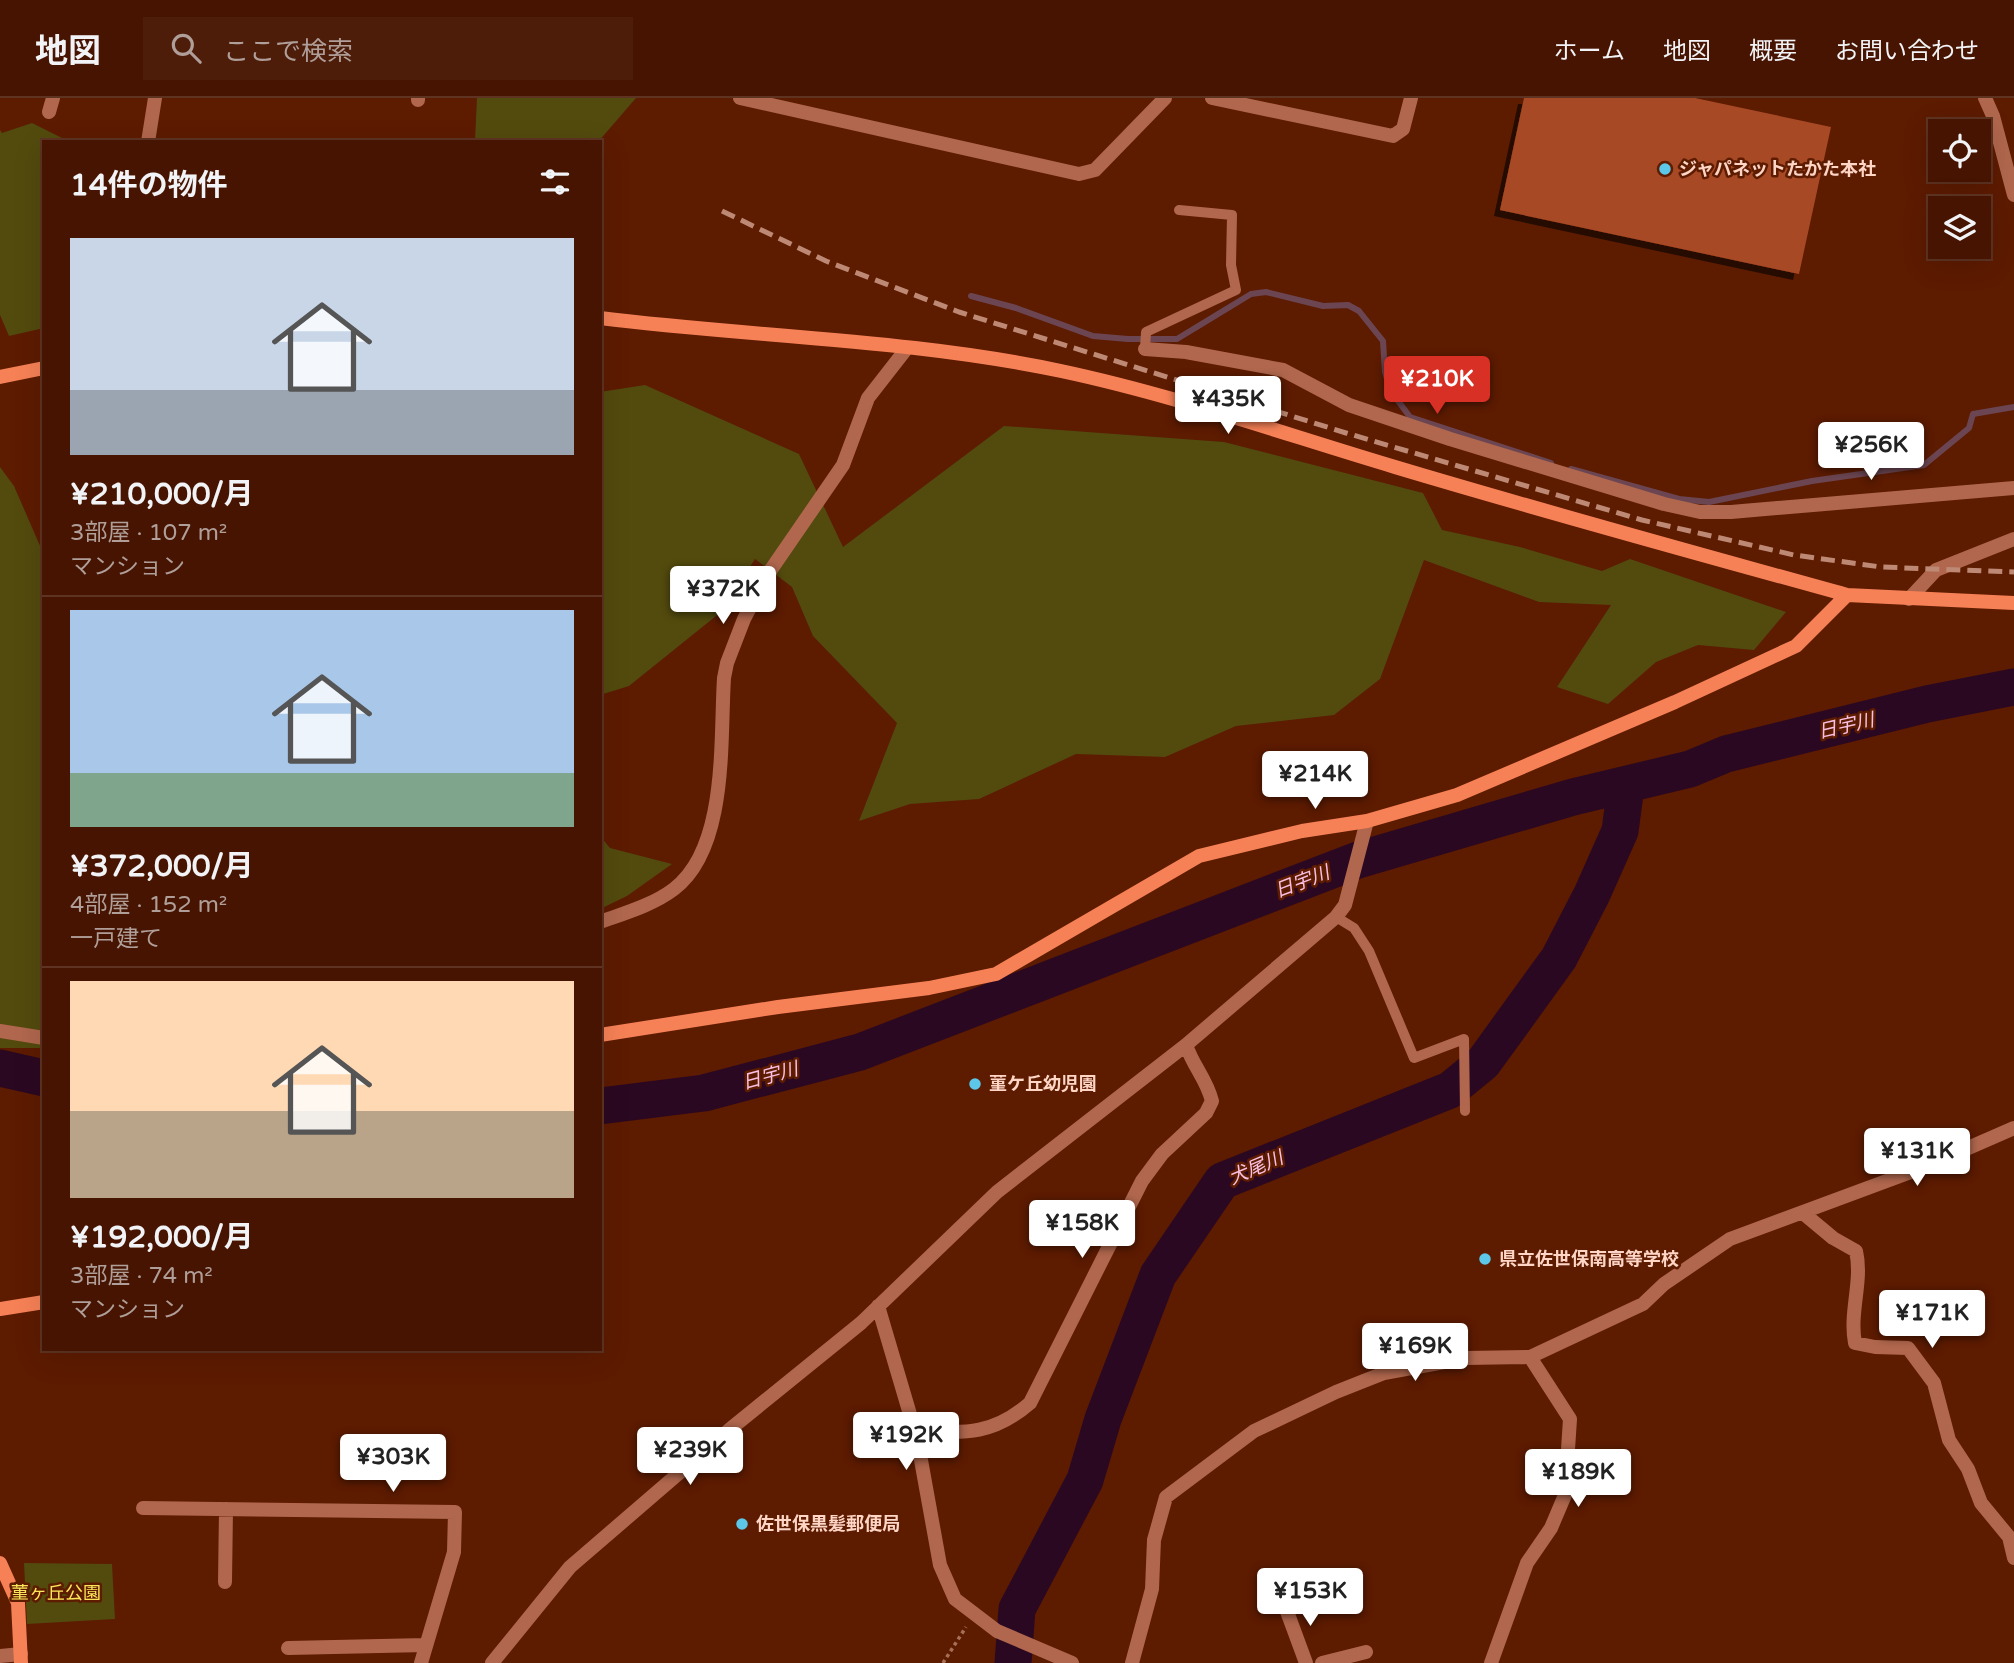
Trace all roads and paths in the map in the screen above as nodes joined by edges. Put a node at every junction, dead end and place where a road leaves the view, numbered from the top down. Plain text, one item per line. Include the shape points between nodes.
1 (155, 98) edge
2 (740, 98) edge
3 (1165, 98) edge
4 (1212, 98) edge
5 (1411, 98) edge
6 (1984, 98) edge
7 (779, 102) edge
8 (148, 140) edge
9 (2014, 195) edge
10 (1179, 210) dead end
11 (602, 318) edge
12 (907, 348) junction
13 (1145, 349) joint
14 (42, 368) edge
15 (0, 377) edge
16 (2014, 488) edge
17 (2014, 540) edge
18 (1847, 595) junction
19 (1909, 599) junction
20 (2014, 603) edge
21 (1365, 828) junction
22 (1341, 911) junction
23 (602, 921) edge
24 (0, 1031) edge
25 (602, 1035) edge
26 (42, 1038) edge
27 (1186, 1045) junction
28 (1465, 1111) dead end
29 (2014, 1128) edge
30 (1803, 1213) junction
31 (42, 1302) edge
32 (878, 1306) junction
33 (0, 1309) edge
34 (1530, 1357) junction
35 (915, 1431) junction
36 (143, 1508) dead end
37 (226, 1509) junction
38 (2014, 1558) edge
39 (0, 1563) edge
40 (225, 1582) dead end
41 (1285, 1606) dead end
42 (970, 1612) junction
43 (426, 1645) junction
44 (288, 1648) dead end
45 (1366, 1652) dead end
46 (0, 1656) edge
47 (21, 1658) edge
48 (421, 1663) edge
49 (492, 1663) edge
50 (943, 1663) edge
51 (1072, 1663) edge
52 (1132, 1663) edge
53 (1306, 1663) edge
54 (1322, 1663) edge
55 (1491, 1663) edge

1 - 8 street
2 - 7 street
3 - 7 street via 1095,170 1079,174
4 - 5 street via 1393,136 1403,130
6 - 9 street
10 - 13 lane via 1232,215 1231,265 1236,290 1146,332
11 - 12 street
12 - 18 street via 1060,371 1129,388
12 - 23 street via 868,398 843,465 768,574 744,619 727,663 716,797 707,845 676,888
13 - 16 street via 1283,370 1349,405 1560,473 1700,512
14 - 15 street
17 - 19 street via 1936,570
18 - 19 street
18 - 21 street via 1796,646 1457,795
19 - 20 street
21 - 22 street
21 - 25 street via 1302,831 1199,856 996,974 929,988
22 - 27 street
22 - 28 lane via 1369,951 1414,1058 1464,1039
24 - 26 street
27 - 32 street via 997,1192
27 - 35 street via 1194,1068 1206,1079 1212,1101 1142,1181 1030,1402 1011,1419 982,1431
29 - 30 street
30 - 34 street via 1730,1239 1643,1304
30 - 38 street via 1856,1251 1860,1265 1851,1325 1854,1343 1908,1348 1934,1383 1949,1440 1969,1469 1981,1503 2009,1537
31 - 33 street
32 - 35 street
32 - 49 street via 570,1567
34 - 52 street via 1466,1357 1384,1373 1254,1431 1225,1450 1166,1497 1154,1540 1152,1589
34 - 55 street via 1570,1419 1565,1495 1551,1528 1527,1563
35 - 42 street via 940,1565 955,1599
36 - 37 street
37 - 40 street
37 - 43 street via 454,1512 454,1552
39 - 47 street via 18,1602
41 - 53 street
42 - 50 path via 965,1630
42 - 51 street via 997,1631
43 - 44 street
43 - 48 street
45 - 54 street
46 - 47 street

